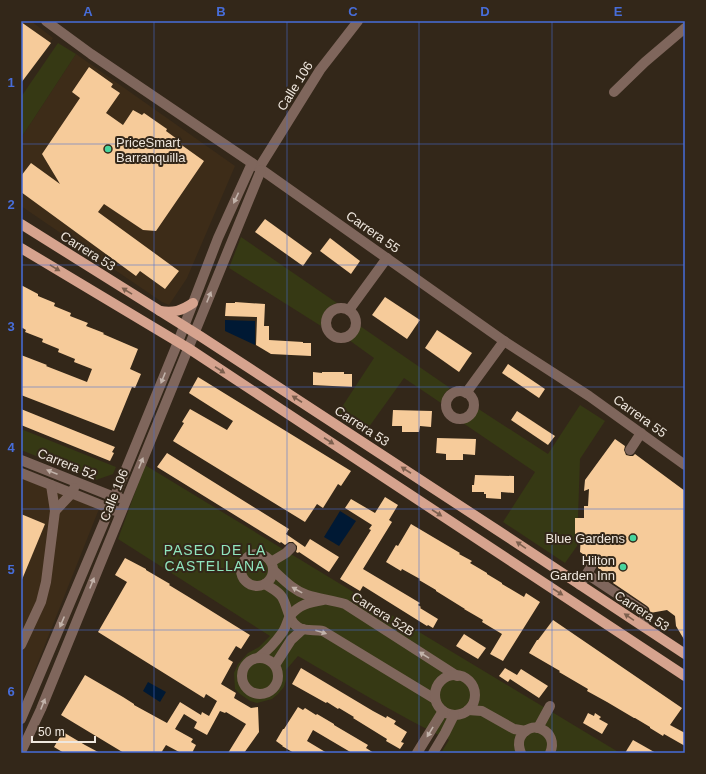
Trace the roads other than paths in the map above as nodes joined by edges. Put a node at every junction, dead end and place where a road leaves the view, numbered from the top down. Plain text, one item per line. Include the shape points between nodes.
1 (46, 21) edge
2 (358, 21) edge
3 (680, 21) edge
4 (685, 27) edge
5 (614, 92) dead end
6 (257, 167) junction
7 (276, 180) junction
8 (249, 198) junction
9 (21, 224) edge
10 (218, 238) junction
11 (229, 246) junction
12 (21, 248) edge
13 (387, 258) junction
14 (193, 303) junction
15 (349, 310) dead end
16 (160, 311) junction
17 (184, 326) junction
18 (194, 333) junction
19 (504, 341) junction
20 (178, 342) junction
21 (188, 348) junction
22 (466, 392) dead end
23 (641, 433) junction
24 (630, 450) dead end
25 (21, 460) edge
26 (685, 465) edge
27 (21, 473) edge
28 (76, 482) junction
29 (51, 485) junction
30 (72, 493) junction
31 (114, 497) junction
32 (126, 499) junction
33 (110, 508) junction
34 (55, 511) junction
35 (121, 513) junction
36 (291, 548) dead end
37 (272, 566) junction
38 (265, 584) junction
39 (580, 585) junction
40 (613, 591) junction
41 (598, 597) junction
42 (324, 599) junction
43 (290, 617) junction
44 (644, 627) junction
45 (303, 630) junction
46 (21, 645) edge
47 (685, 654) edge
48 (258, 658) junction
49 (275, 665) junction
50 (457, 676) junction
51 (685, 676) edge
52 (474, 697) junction
53 (435, 699) junction
54 (550, 706) dead end
55 (468, 710) junction
56 (442, 711) junction
57 (482, 711) junction
58 (454, 715) junction
59 (21, 719) edge
60 (538, 728) junction
61 (514, 729) junction
62 (526, 731) junction
63 (519, 740) junction
64 (21, 752) edge
65 (417, 753) edge
66 (433, 753) edge
67 (521, 753) edge
68 (550, 753) edge

1 - 6 street, Carrera 55
2 - 6 street, Calle 106 via 320,70
3 - 4 street
4 - 5 street
6 - 7 street, Carrera 55
6 - 8 street, Calle 106
6 -> 10 street, Calle 106
7 - 8 street, Calle 106 via 260,184
7 - 13 street, Carrera 55
8 - 11 street, Calle 106
16 -> 9 main road, Carrera 53
10 - 11 street
10 - 14 street, Calle 106
18 -> 11 street, Calle 106
12 -> 20 main road
13 - 15 street
13 - 19 street, Carrera 55
14 - 16 main road via 177,311
14 - 17 street, Calle 106
16 - 17 main road, Carrera 53
17 - 18 main road, Carrera 53
17 - 20 street, Calle 106
18 - 21 street, Calle 106
39 -> 18 main road, Carrera 53
19 - 22 street
19 - 23 street, Carrera 55
20 - 21 main road
20 -> 31 street, Calle 106
32 -> 21 street, Calle 106
21 -> 51 main road
23 - 24 street
23 - 26 street, Carrera 55
28 -> 25 street, Carrera 52
27 - 29 street, Carrera 52
28 - 30 street
28 - 31 street, Carrera 52
29 - 30 street, Carrera 52
29 - 34 street
30 - 33 street, Carrera 52
30 - 34 street
31 - 32 street, Carrera 52
31 - 33 street, Calle 106
32 - 35 street, Calle 106
33 - 35 street, Carrera 52
33 -> 59 street, Calle 106
34 - 46 street via 44,592
64 -> 35 street, Calle 106
36 - 37 street
37 - 38 street via 271,578
37 - 38 street, Carrera 52B via 265,556 256,554 248,557 243,563 241,572 245,580 252,585
42 -> 37 street, Carrera 52B via 300,592 290,586
38 - 43 street, Carrera 52B via 281,596
39 - 40 street via 590,569
39 - 41 main road, Carrera 53
40 - 41 street
40 - 44 street via 643,611
44 -> 41 main road, Carrera 53
42 - 43 street via 306,603
50 -> 42 street, Carrera 52B via 345,604
43 - 45 street, Carrera 52B
43 - 48 street via 283,632
44 - 47 main road, Carrera 53
45 - 49 street via 291,640
45 -> 53 street via 323,631
48 - 49 street
48 - 49 street via 244,668 242,689 248,689 263,698 278,681
50 - 52 street via 468,680 472,685
50 - 53 street via 450,676 440,682
52 - 55 street
52 - 57 street
53 - 56 street
54 - 60 street
55 - 57 street
55 - 58 street
56 - 58 street
56 -> 65 street
57 - 61 street
58 - 66 street
60 - 62 street
60 - 68 street via 550,736
61 - 62 street
61 - 63 street
62 - 63 street
63 - 67 street

